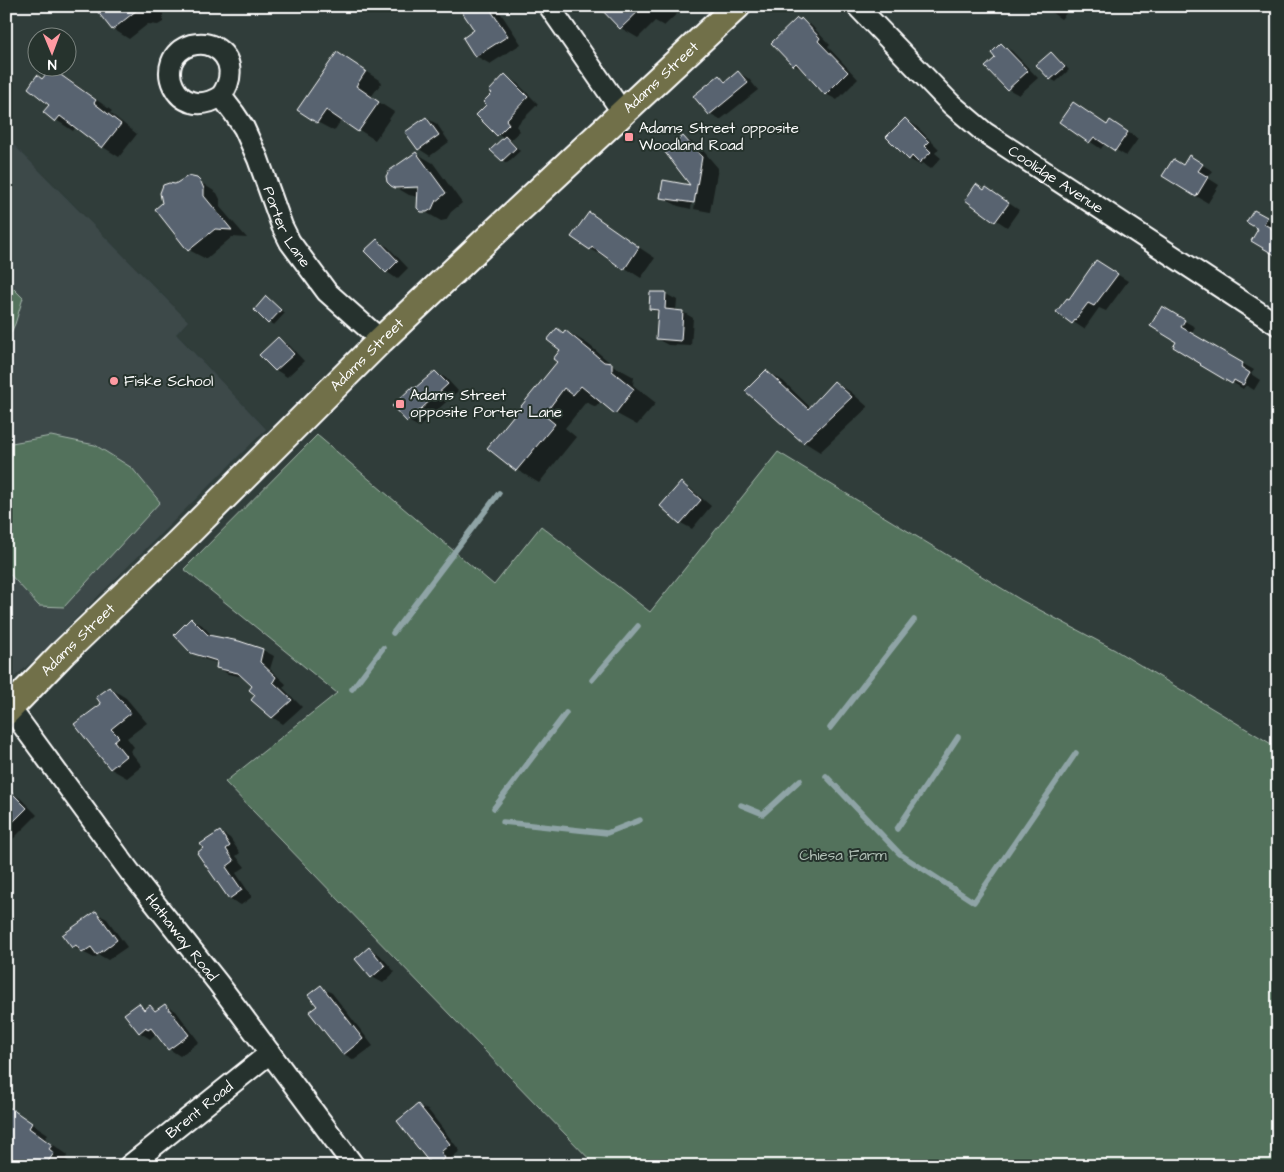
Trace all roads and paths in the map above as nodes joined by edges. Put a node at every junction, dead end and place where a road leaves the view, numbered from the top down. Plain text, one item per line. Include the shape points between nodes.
1 (550, 6) edge
2 (737, 6) edge
3 (857, 6) edge
4 (221, 96) dead end
5 (623, 113) junction
6 (1278, 325) edge
7 (381, 340) junction
8 (8, 710) edge
9 (270, 1053) junction
10 (128, 1166) edge
11 (354, 1166) edge

1 - 5 street
2 - 5 main road, Adams Street
3 - 6 street, Coolidge Avenue via 951,104 984,132
4 - 7 street, Porter Lane via 244,128 290,242 327,292
5 - 7 main road, Adams Street
7 - 8 main road, Adams Street
8 - 9 street, Hathaway Road
9 - 10 street, Brent Road
9 - 11 street, Hathaway Road

